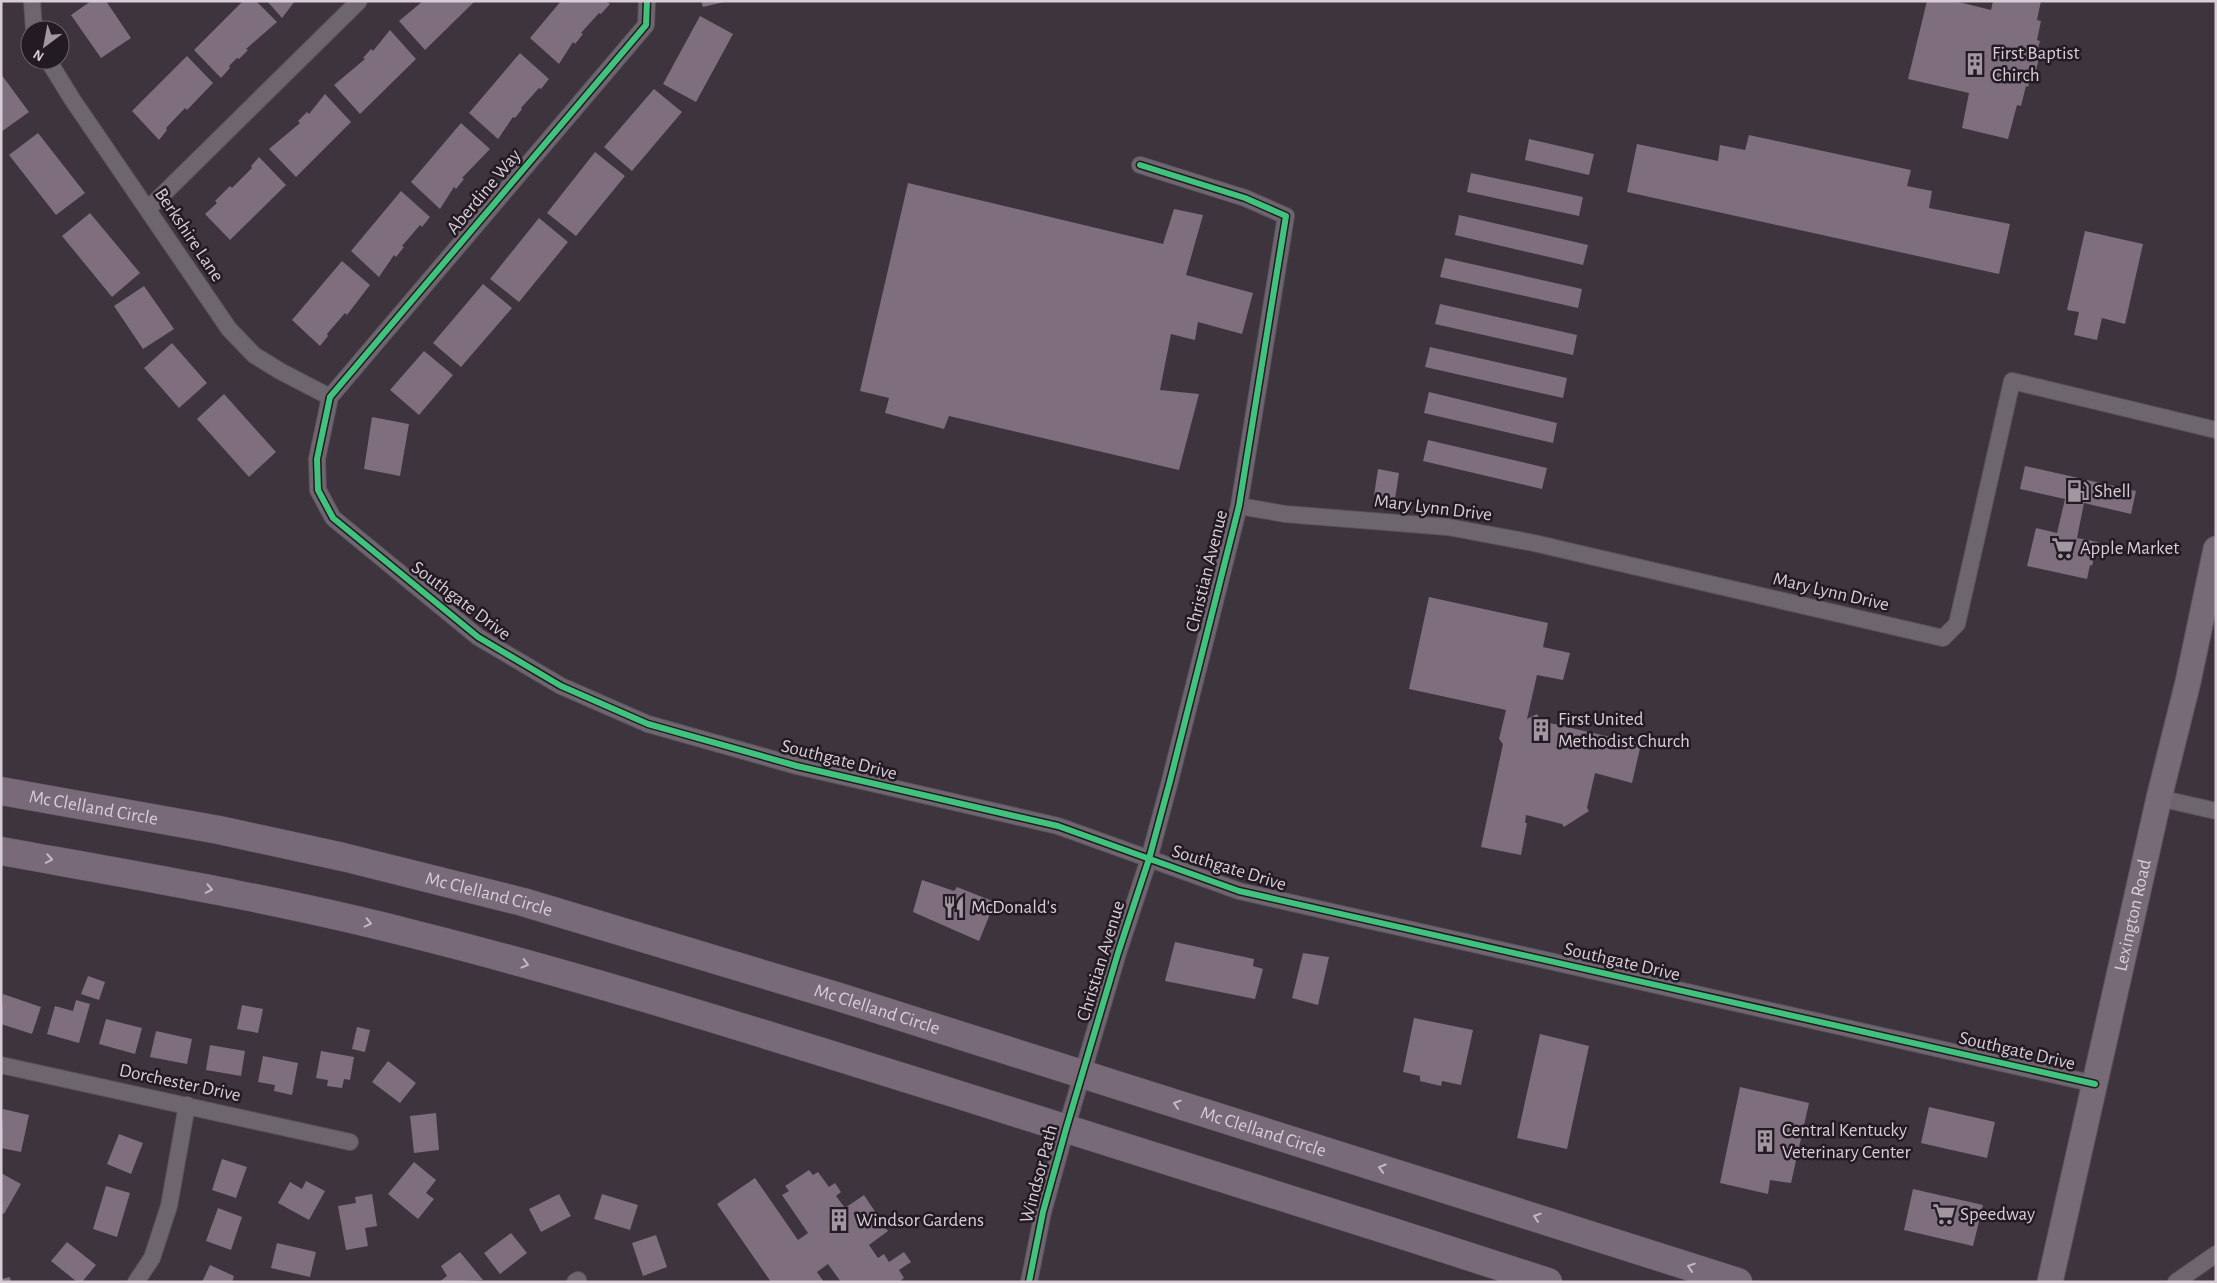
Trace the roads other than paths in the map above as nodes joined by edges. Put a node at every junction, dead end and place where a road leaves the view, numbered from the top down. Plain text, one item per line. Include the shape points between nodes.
1 (32, 1) edge
2 (359, 1) edge
3 (647, 1) edge
4 (33, 20) edge
5 (55, 70) edge
6 (1140, 165) dead end
7 (148, 209) junction
8 (330, 397) junction
9 (2216, 430) edge
10 (1238, 506) junction
11 (2216, 549) edge
12 (1, 791) edge
13 (2159, 798) junction
14 (2216, 811) edge
15 (1, 851) edge
16 (1149, 859) junction
17 (1, 1065) edge
18 (1083, 1074) junction
19 (2095, 1084) junction
20 (187, 1105) junction
21 (1066, 1129) junction
22 (350, 1142) dead end
23 (2216, 1254) edge
24 (136, 1282) edge
25 (1029, 1282) edge
26 (1548, 1282) edge
27 (1738, 1282) edge
28 (2050, 1282) edge
29 (2176, 1282) edge

1 - 4 street
2 - 7 street
3 - 8 street, Aberdine Way via 646,24
5 - 7 street, Berkshire Lane
6 - 10 street, Christian Avenue via 1244,198 1286,216
7 - 8 street, Berkshire Lane via 218,315 242,344 280,371
8 - 16 street, Southgate Drive via 316,459 318,490 333,518 478,637 561,686 648,724 797,766 1058,826
9 - 10 street, Mary Lynn Drive via 2012,381 1956,624 1942,638 1534,542 1448,527 1285,514
10 - 16 street, Christian Avenue
11 - 13 main road, Lexington Road
12 - 18 highway, Mc Clelland Circle via 219,830 523,902
13 - 14 street
13 - 19 main road, Lexington Road
15 -> 21 highway via 248,897 412,933 664,1003
16 - 18 street, Christian Avenue
16 - 19 street, Southgate Drive via 1239,891
17 - 20 street, Dorchester Drive
18 - 21 street, Windsor Path
27 -> 18 highway, Mc Clelland Circle
19 - 28 main road, Lexington Road
20 - 22 street, Dorchester Drive
20 - 24 street via 170,1206 152,1258
21 - 25 street, Windsor Path via 1043,1212
21 - 26 highway
23 - 29 street

